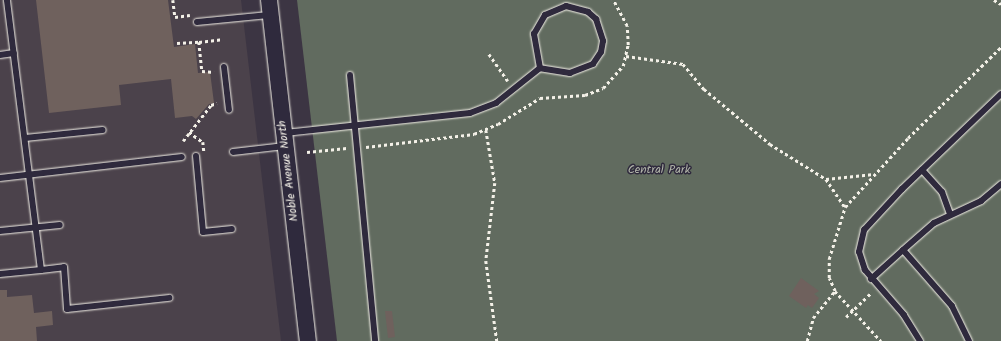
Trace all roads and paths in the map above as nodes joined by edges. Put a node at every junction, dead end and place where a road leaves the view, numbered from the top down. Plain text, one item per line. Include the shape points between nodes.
1 (7, 0) edge
2 (173, 0) edge
3 (994, 0) edge
4 (1001, 4) edge
5 (270, 7) edge
6 (196, 14) dead end
7 (197, 22) dead end
8 (222, 40) dead end
9 (199, 42) junction
10 (177, 43) dead end
11 (1001, 47) edge
12 (14, 53) junction
13 (489, 54) dead end
14 (0, 55) edge
15 (626, 56) dead end
16 (224, 67) dead end
17 (540, 68) junction
18 (350, 75) dead end
19 (215, 77) dead end
20 (514, 89) junction
21 (1001, 94) edge
22 (217, 98) dead end
23 (229, 110) dead end
24 (353, 126) junction
25 (103, 130) dead end
26 (486, 130) dead end
27 (189, 132) junction
28 (25, 138) junction
29 (183, 140) dead end
30 (285, 140) junction
31 (233, 152) dead end
32 (205, 155) dead end
33 (196, 156) dead end
34 (182, 157) dead end
35 (922, 170) junction
36 (30, 174) junction
37 (874, 174) junction
38 (0, 178) edge
39 (826, 179) junction
40 (1001, 184) edge
41 (844, 207) junction
42 (950, 214) junction
43 (60, 225) dead end
44 (36, 228) junction
45 (232, 229) dead end
46 (0, 231) edge
47 (903, 250) junction
48 (41, 270) junction
49 (0, 274) edge
50 (871, 279) junction
51 (877, 287) junction
52 (835, 291) junction
53 (169, 298) dead end
54 (854, 309) junction
55 (846, 317) dead end
56 (308, 341) edge
57 (375, 341) edge
58 (497, 341) edge
59 (807, 341) edge
60 (881, 341) edge
61 (920, 341) edge
62 (969, 341) edge

1 - 12 lane
2 - 6 path via 175,17
3 - 4 path
5 - 7 lane
5 - 30 street, Noble Avenue North
8 - 9 path
9 - 10 path
9 - 19 path via 202,71 214,70
11 - 37 path
12 - 14 lane
12 - 28 lane
13 - 20 path
15 - 39 path via 682,64 704,89 770,144
16 - 23 lane
17 - 17 lane via 534,34 545,15 566,6 582,9 596,19 603,41 602,52 594,64 570,74
17 - 20 lane
18 - 24 lane
20 - 24 lane via 495,104 470,113
21 - 35 lane
22 - 27 path via 218,105 211,105
24 - 30 lane
24 - 57 lane
25 - 28 lane
26 - 58 path via 495,183 486,261
27 - 29 path
27 - 32 path via 203,142
28 - 36 lane
30 - 31 lane
30 - 56 street, Noble Avenue North
33 - 45 lane via 204,232
34 - 36 lane
35 - 42 lane via 942,192
35 - 50 lane via 864,230 860,243 860,261
36 - 38 lane
36 - 44 lane
37 - 39 path
37 - 41 path
39 - 41 path
40 - 42 lane via 981,201
41 - 52 path via 829,258 829,278
42 - 47 lane via 925,229
43 - 44 lane
44 - 46 lane
44 - 48 lane
47 - 50 lane
47 - 62 lane via 952,306
48 - 49 lane
48 - 53 lane via 64,267 67,309
50 - 51 lane
51 - 54 path
51 - 61 lane via 904,315
52 - 54 path
52 - 59 path via 812,318
54 - 55 path
54 - 60 path

